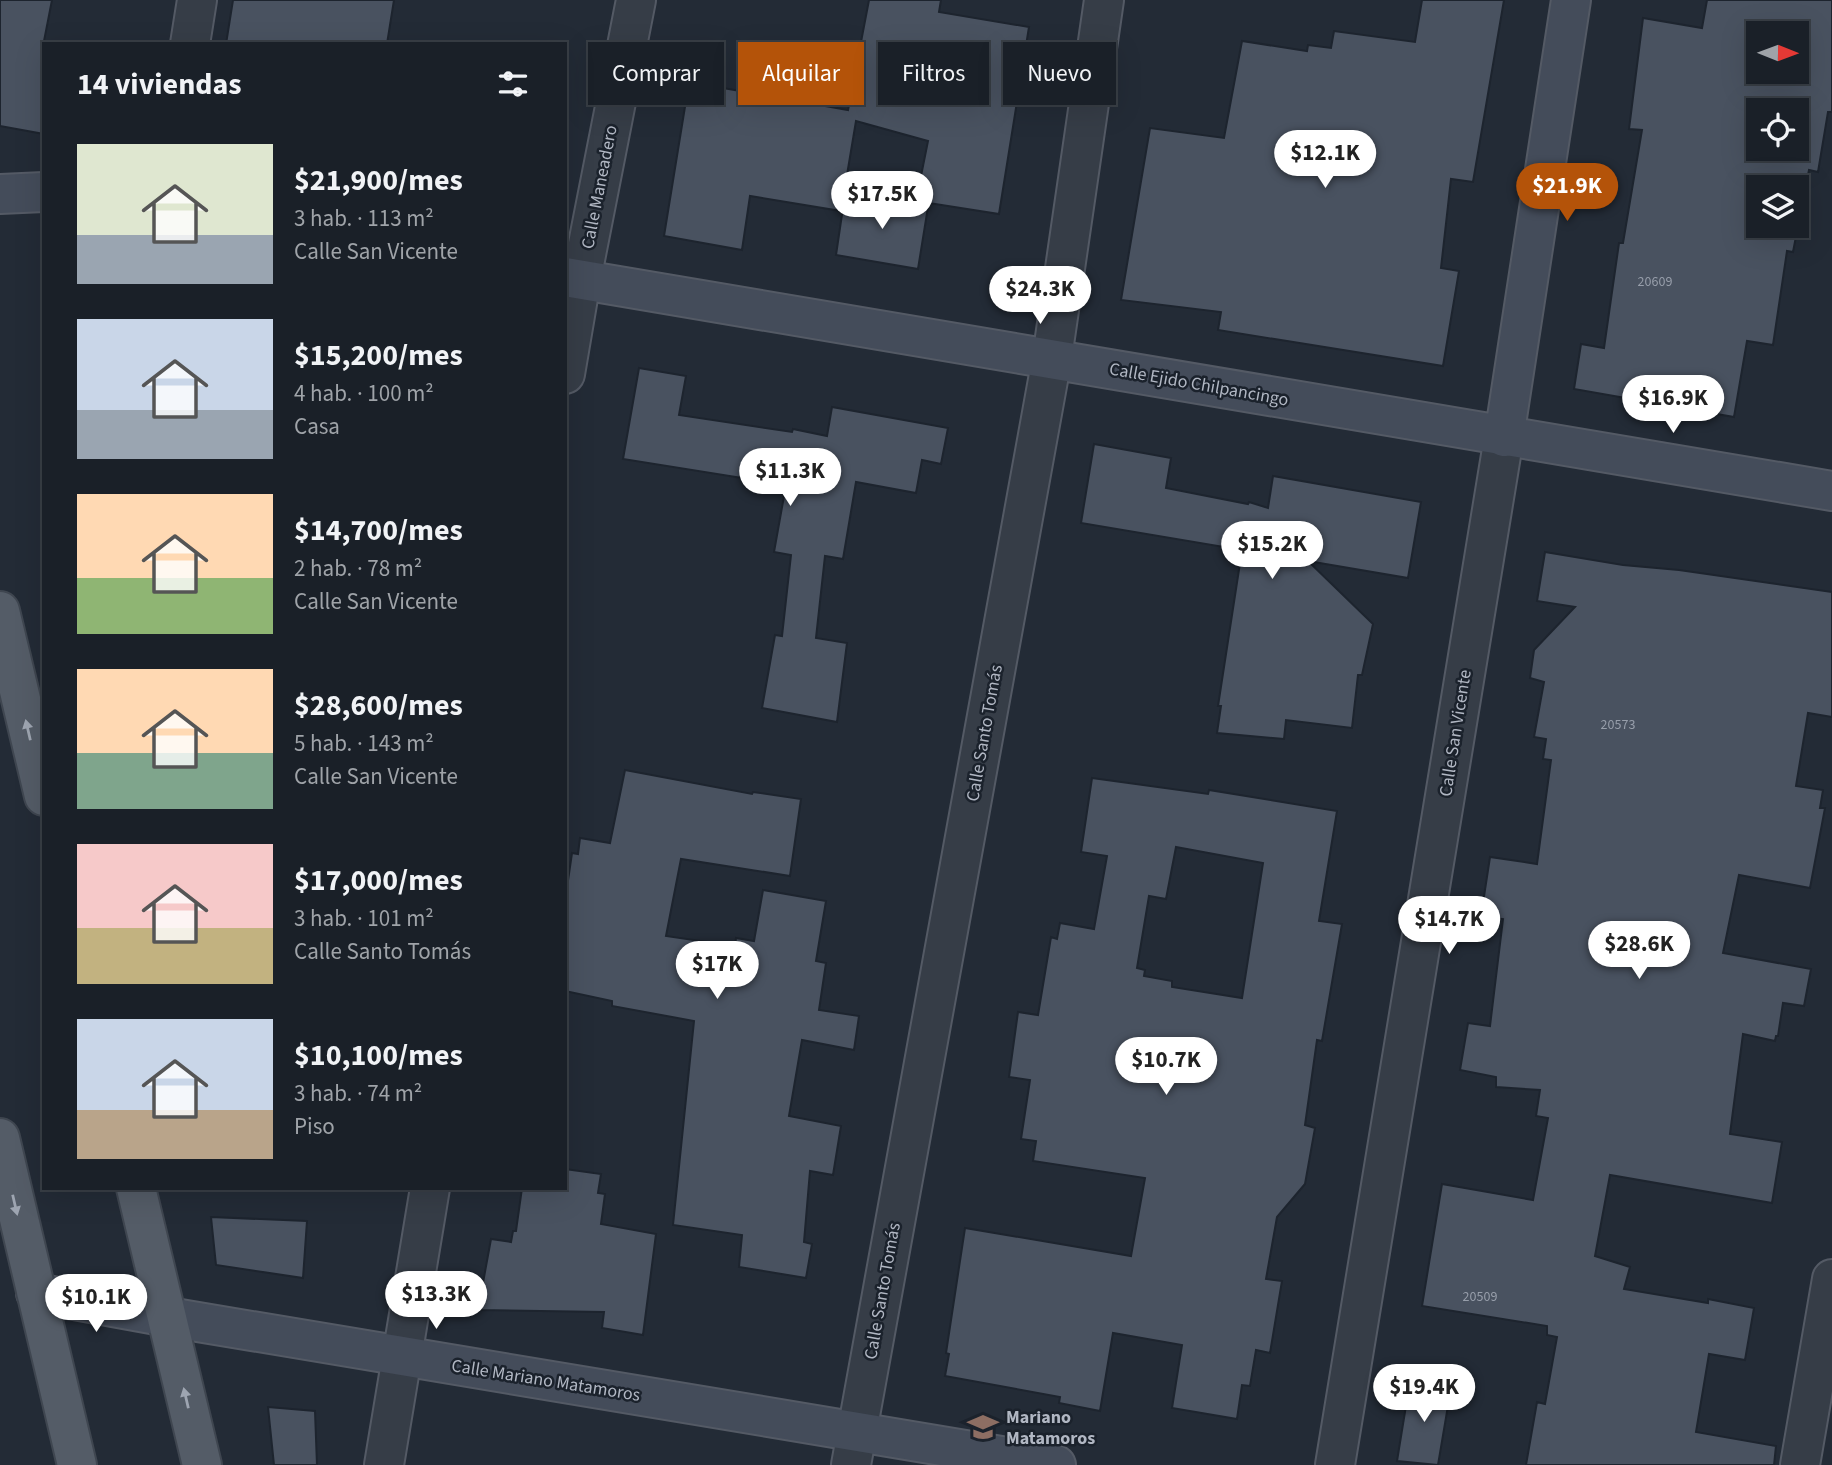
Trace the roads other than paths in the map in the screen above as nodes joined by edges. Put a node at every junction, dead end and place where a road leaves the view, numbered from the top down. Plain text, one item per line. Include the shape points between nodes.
1 (197, 0) edge
2 (636, 0) edge
3 (1104, 0) edge
4 (1571, 0) edge
5 (190, 42) edge
6 (42, 192) edge
7 (0, 194) edge
8 (573, 279) edge
9 (567, 350) edge
10 (1052, 358) junction
11 (1504, 437) junction
12 (1832, 491) edge
13 (0, 611) edge
14 (42, 788) edge
15 (0, 1138) edge
16 (136, 1190) edge
17 (430, 1190) edge
18 (1832, 1279) edge
19 (36, 1293) junction
20 (168, 1317) junction
21 (402, 1356) junction
22 (854, 1448) edge
23 (73, 1460) edge
24 (202, 1465) edge
25 (384, 1465) edge
26 (1056, 1465) edge
27 (1335, 1465) edge
28 (1800, 1465) edge

1 - 5 street
2 - 8 street, Calle Maneadero
3 - 10 street, Calle Santo Tomás
4 - 11 street, Calle San Vicente
6 - 7 street
8 - 9 street, Calle Maneadero
8 - 10 street, Calle Ejido Chilpancingo
10 - 11 street, Calle Ejido Chilpancingo
10 - 22 street, Calle Santo Tomás
11 - 12 street, Calle Ejido Chilpancingo
11 - 27 street, Calle San Vicente
14 -> 13 main road
15 -> 19 main road
16 - 20 main road
17 - 21 street
18 - 28 street
19 - 20 street, Calle Mariano Matamoros
19 - 23 main road
20 - 21 street, Calle Mariano Matamoros
24 -> 20 main road
21 - 22 street, Calle Mariano Matamoros
21 - 25 street
22 - 26 street, Calle Mariano Matamoros

